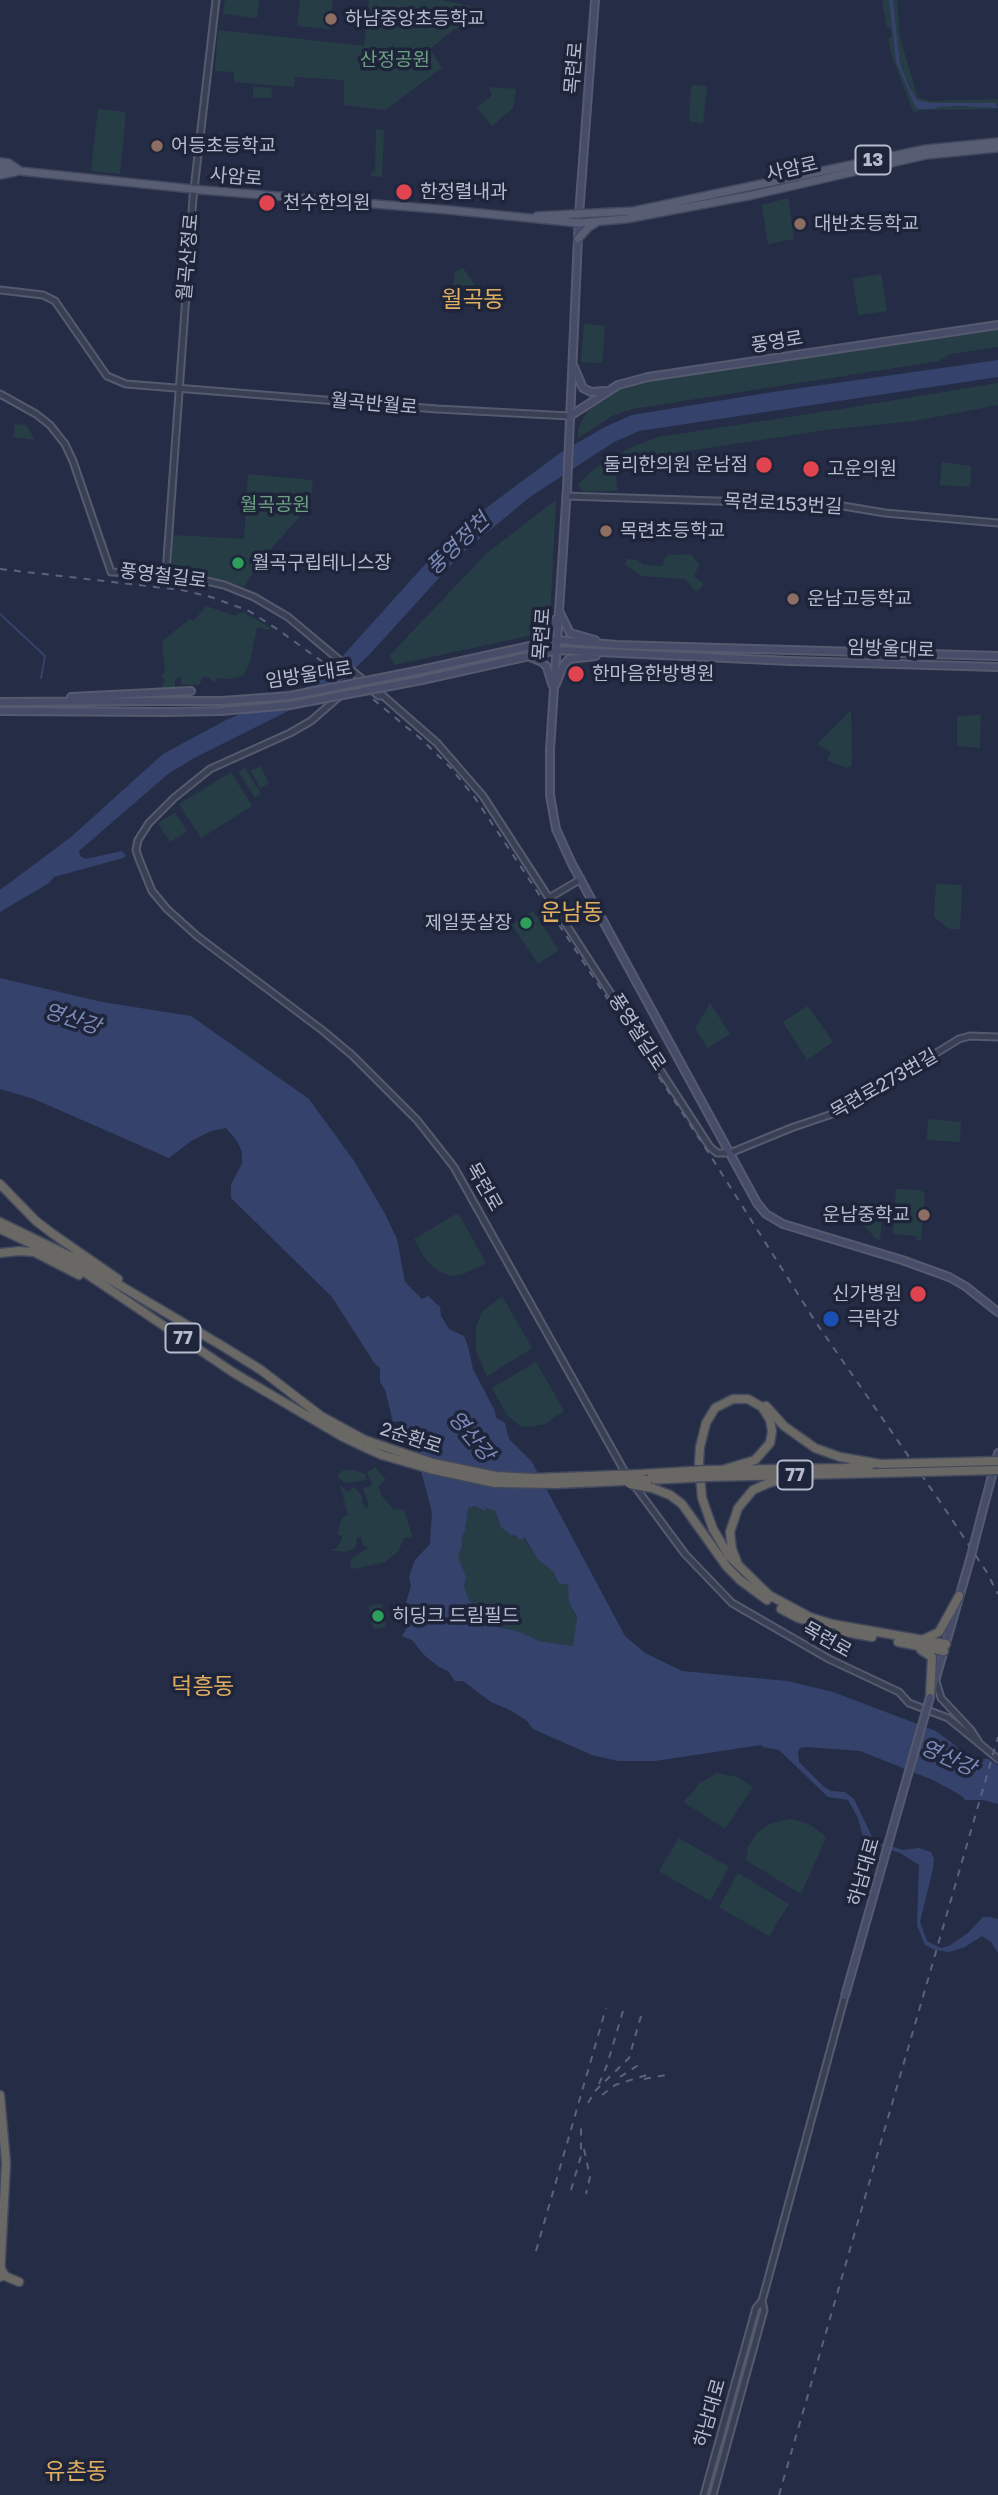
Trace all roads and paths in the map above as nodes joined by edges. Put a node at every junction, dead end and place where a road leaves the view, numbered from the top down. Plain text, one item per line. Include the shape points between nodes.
1 (216, 0) edge
2 (595, 0) edge
3 (998, 142) edge
4 (998, 148) edge
5 (0, 162) edge
6 (0, 169) edge
7 (19, 171) junction
8 (0, 175) edge
9 (194, 190) junction
10 (511, 216) junction
11 (579, 219) junction
12 (565, 222) junction
13 (599, 222) junction
14 (579, 239) junction
15 (0, 290) edge
16 (998, 325) edge
17 (572, 359) junction
18 (179, 389) junction
19 (610, 390) junction
20 (0, 394) edge
21 (570, 416) junction
22 (566, 496) junction
23 (998, 523) edge
24 (166, 573) junction
25 (559, 611) junction
26 (557, 640) junction
27 (617, 645) junction
28 (529, 647) junction
29 (556, 650) junction
30 (616, 653) junction
31 (528, 656) junction
32 (998, 656) edge
33 (998, 667) edge
34 (360, 679) junction
35 (191, 691) dead end
36 (554, 693) junction
37 (164, 697) junction
38 (0, 702) edge
39 (0, 711) edge
40 (581, 879) junction
41 (550, 898) junction
42 (998, 1037) edge
43 (730, 1153) junction
44 (0, 1184) edge
45 (0, 1216) edge
46 (0, 1222) edge
47 (0, 1229) edge
48 (59, 1250) junction
49 (0, 1253) edge
50 (989, 1305) junction
51 (998, 1305) edge
52 (151, 1311) junction
53 (998, 1312) edge
54 (365, 1444) junction
55 (998, 1453) edge
56 (998, 1461) edge
57 (881, 1469) junction
58 (722, 1470) junction
59 (998, 1470) edge
60 (708, 1473) junction
61 (816, 1475) junction
62 (647, 1480) junction
63 (749, 1578) junction
64 (753, 1589) junction
65 (959, 1596) junction
66 (909, 1642) junction
67 (945, 1647) junction
68 (935, 1680) junction
69 (930, 1698) junction
70 (980, 1744) junction
71 (998, 1759) edge
72 (845, 1996) joint
73 (0, 2095) edge
74 (1, 2269) edge
75 (0, 2277) edge
76 (19, 2282) dead end
77 (762, 2301) junction
78 (704, 2495) edge
79 (713, 2495) edge

1 - 9 street, 월곡산정로
2 - 11 main road, 목련로
3 - 11 main road, 사암로 / 13 via 926,149
4 - 13 main road, 사암로 / 13 via 926,155 753,195
5 - 7 main road
6 - 7 main road, 사암로 / 13
7 - 8 main road
7 - 9 main road, 사암로 / 13
9 - 10 main road, 사암로 / 13
9 - 18 street, 월곡산정로
10 - 11 main road, 사암로 / 13
10 - 12 main road, 사암로 / 13
11 - 12 main road, 사암로 / 13
11 - 13 main road, 사암로 / 13
11 - 14 main road, 목련로
12 - 14 main road
13 - 14 main road
14 - 17 main road, 목련로
15 - 18 street via 43,295 55,301 107,376 126,384
16 - 19 main road, 풍영로 via 648,377
17 - 19 main road via 583,388
17 - 21 main road, 목련로
18 - 21 street, 월곡반월로
18 - 24 street, 월곡산정로
19 - 21 main road, 풍영로
20 - 24 street, 풍영철길로 via 36,414 65,444 111,572
21 - 22 main road, 목련로
22 - 23 street, 목련로153번길 via 837,505
22 - 25 main road, 목련로
24 - 34 street, 풍영철길로 via 254,597 281,612
25 - 26 main road, 목련로
25 - 27 main road via 570,633
25 - 28 main road via 548,636
26 - 27 main road, 임방울대로
26 - 28 main road, 임방울대로
26 - 29 main road, 목련로
27 - 30 main road
27 - 32 main road, 임방울대로
28 - 37 main road, 임방울대로, bridge via 290,696 222,701
29 - 30 main road, 임방울대로
29 - 31 main road, 임방울대로
29 - 36 main road, 목련로
30 - 33 main road, 임방울대로
30 - 36 main road via 569,659
31 - 36 main road via 547,667
31 - 39 main road, 임방울대로, bridge via 290,705 220,711
34 - 41 street, 풍영철길로 via 437,743 472,781
34 - 70 street, 목련로 via 311,721 220,763 190,783 149,823 136,850 152,891 197,936 352,1055 417,1120 467,1185 623,1470 656,1518 713,1585 732,1603 788,1636 900,1692 909,1703 948,1718
35 - 37 main road
36 - 40 main road, 목련로 via 551,809 559,838
37 - 38 main road, 임방울대로
40 - 41 street
40 - 43 main road, 목련로
41 - 43 street, 풍영철길로 via 710,1147 721,1155
42 - 43 street, 목련로273번길 via 960,1039 844,1110
43 - 50 main road, 목련로 via 757,1203 771,1218 949,1277
44 - 52 highway via 52,1234 142,1296
45 - 48 highway
46 - 48 highway, 2순환로 / 77
47 - 52 highway, 2순환로 / 77 via 66,1260
48 - 52 highway, 2순환로 / 77
49 - 52 highway via 27,1251 51,1259 130,1306
50 - 51 main road
50 - 53 main road, 목련로
52 - 54 highway, 2순환로 / 77 via 234,1373
52 - 54 highway, 2순환로 / 77 via 224,1347
54 - 62 highway, 2순환로 / 77, bridge via 496,1476
54 - 62 highway, 2순환로 / 77, bridge via 382,1455 495,1483
55 - 65 main road, 하남대로, bridge
56 - 57 highway, 2순환로 / 77, bridge
57 - 58 highway, 2순환로 / 77
57 - 59 highway, 2순환로 / 77, bridge
57 - 61 highway, 2순환로 / 77
57 - 64 highway via 815,1448 752,1396 734,1395 713,1404 697,1444 698,1495 720,1549
58 - 60 highway, 2순환로 / 77
58 - 63 highway via 755,1460 770,1443 770,1420 762,1407 748,1399 733,1399 715,1408 706,1423 699,1463 708,1518 729,1556
60 - 61 highway, 2순환로 / 77
60 - 62 highway, 2순환로 / 77, bridge
61 - 63 highway via 762,1485 738,1508 731,1524 731,1541 736,1560
62 - 64 highway via 682,1504 722,1561
63 - 66 highway via 787,1607 810,1617
64 - 66 highway via 815,1625
65 - 66 highway via 939,1632
65 - 67 main road, 하남대로
66 - 67 highway
66 - 69 highway via 932,1657
67 - 68 main road, 하남대로
68 - 69 main road, 하남대로
68 - 70 street via 941,1698
69 - 72 main road, 하남대로, bridge
70 - 71 street
72 - 77 street, 하남대로
73 - 74 highway via 6,2163
74 - 75 highway
74 - 76 highway
77 - 78 street, 하남대로 via 756,2308
77 - 79 street, 하남대로 via 764,2310

